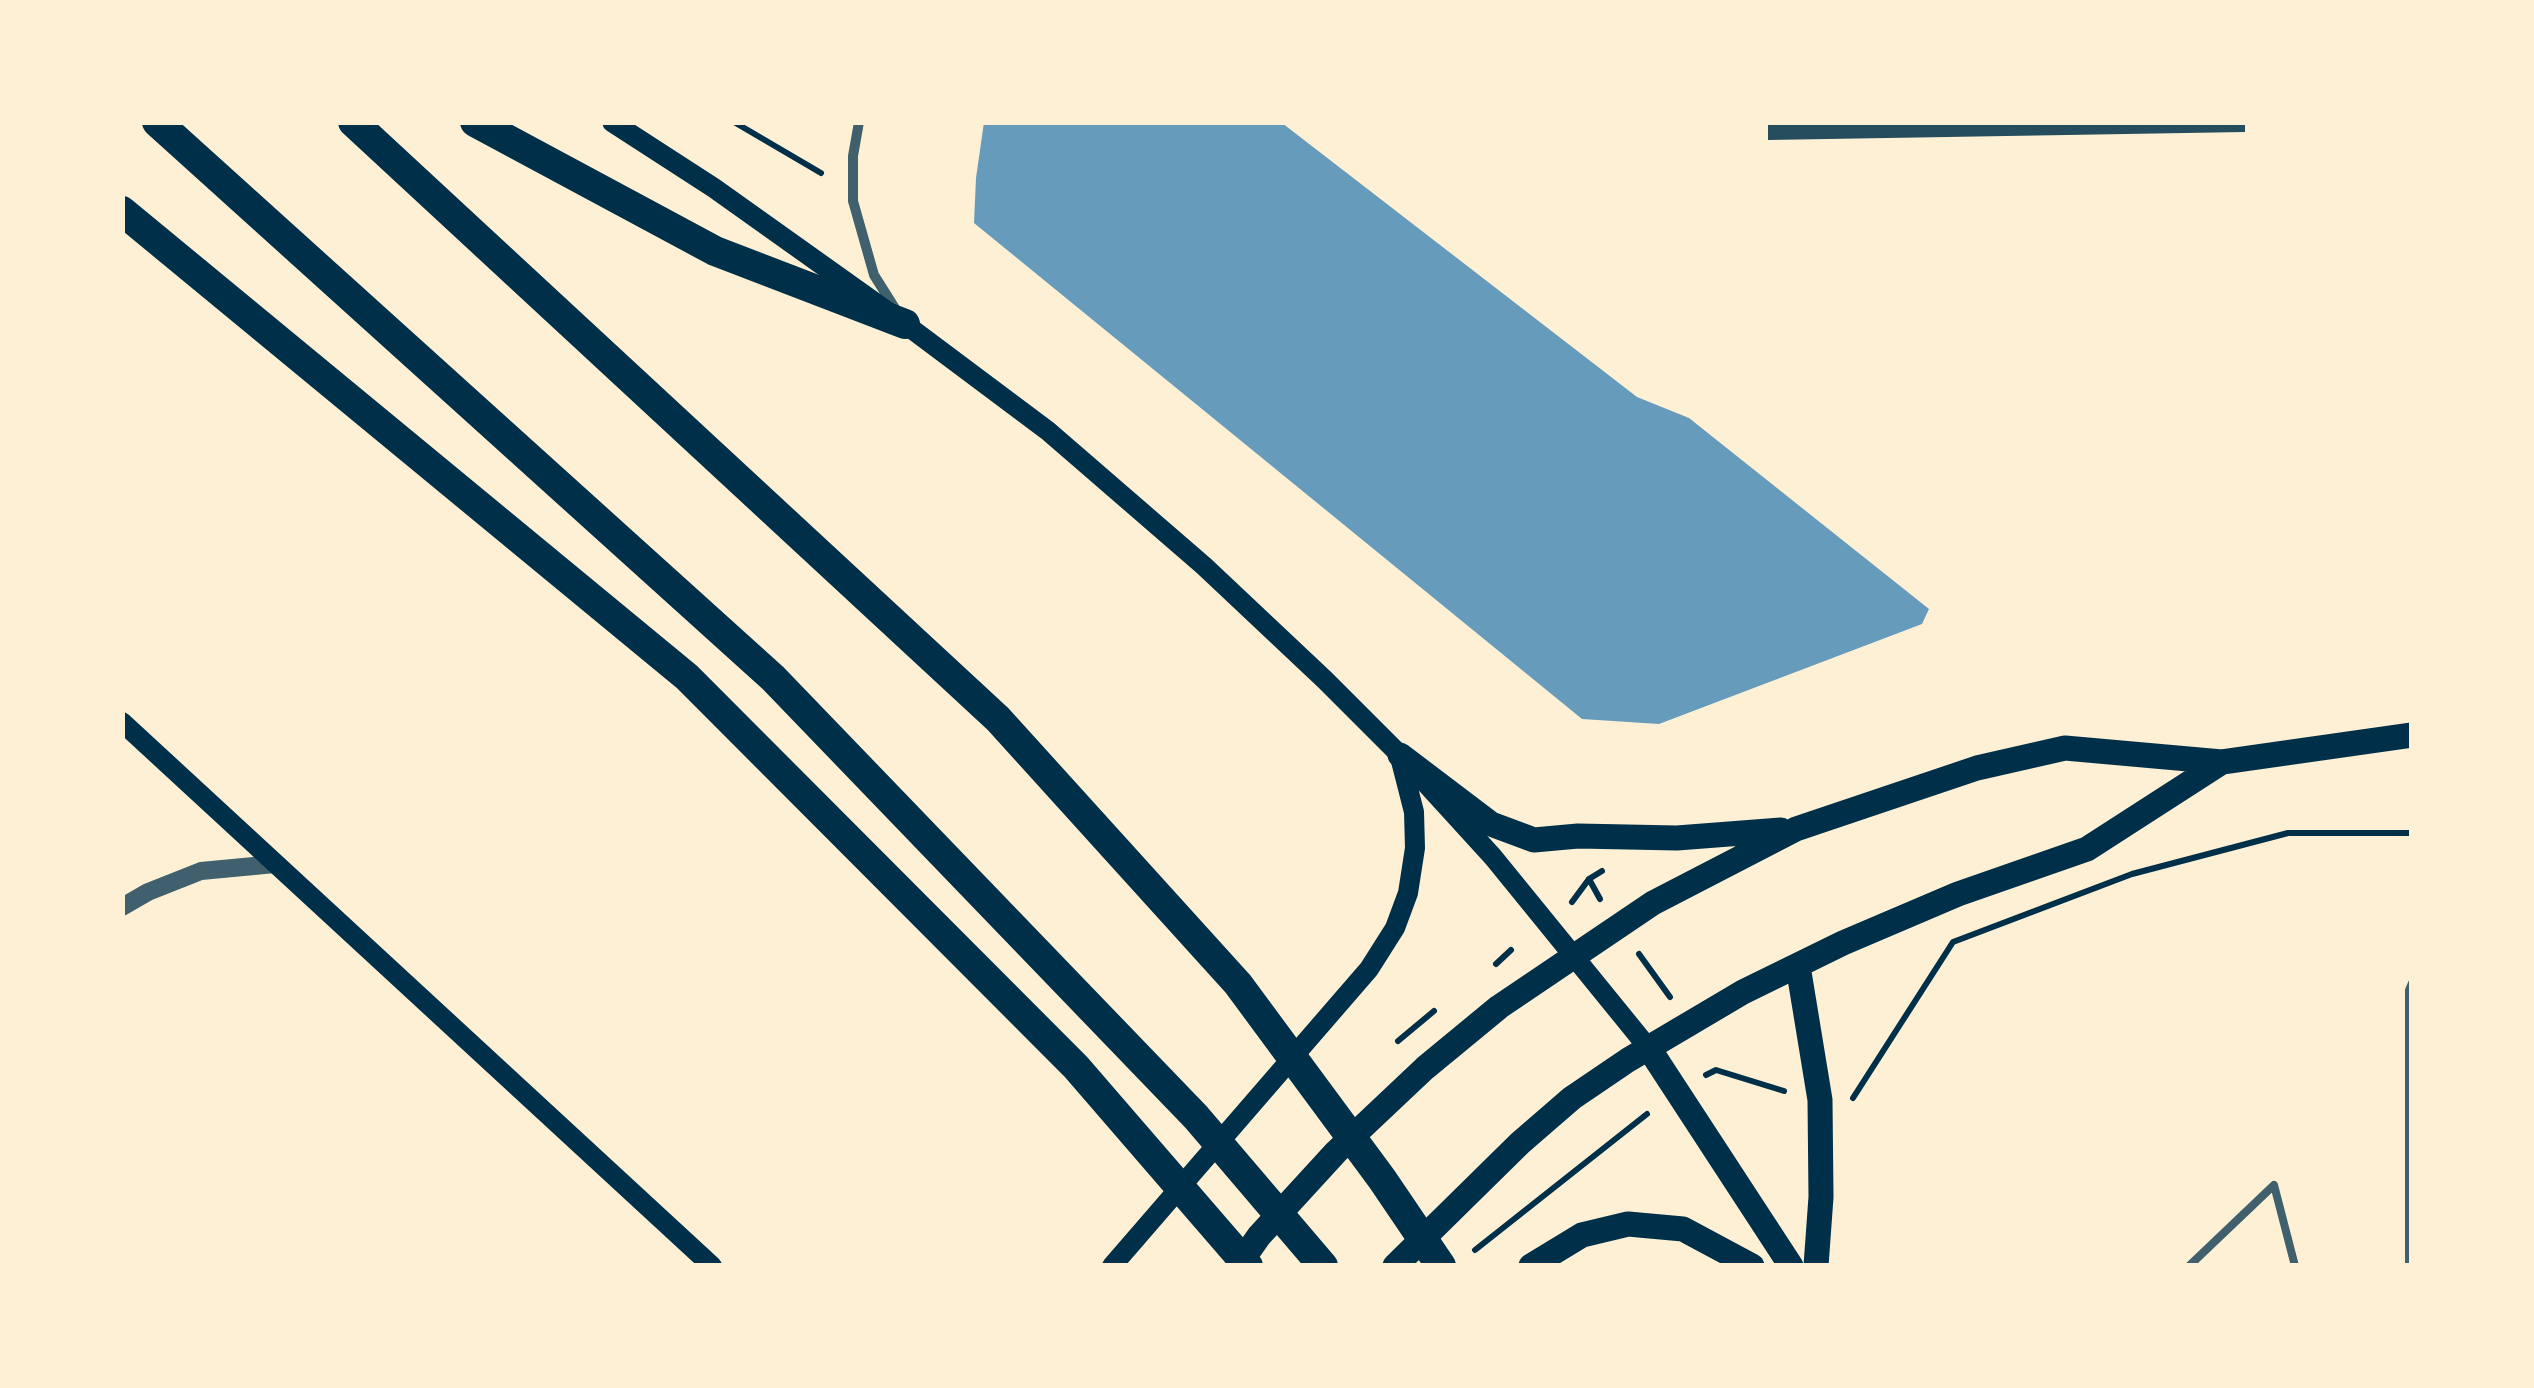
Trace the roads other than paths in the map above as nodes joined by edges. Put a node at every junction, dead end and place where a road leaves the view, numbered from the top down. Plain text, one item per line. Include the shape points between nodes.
1 (157, 122) edge
2 (353, 122) edge
3 (475, 122) edge
4 (612, 122) edge
5 (859, 122) edge
6 (122, 211) edge
7 (905, 324) junction
8 (122, 722) edge
9 (2412, 736) edge
10 (1400, 756) junction
11 (2222, 762) junction
12 (1796, 829) junction
13 (276, 864) junction
14 (122, 908) edge
15 (1574, 954) junction
16 (1798, 966) junction
17 (2412, 984) edge
18 (1650, 1050) junction
19 (1455, 1261) edge
20 (712, 1266) edge
21 (1112, 1266) edge
22 (1238, 1266) edge
23 (1248, 1266) edge
24 (1323, 1266) edge
25 (1395, 1266) edge
26 (1530, 1266) edge
27 (1752, 1266) edge
28 (1791, 1266) edge
29 (1816, 1266) edge
30 (2189, 1266) edge
31 (2295, 1266) edge
32 (2409, 1266) edge

1 - 24 highway via 773,678 1196,1117
2 - 19 highway via 998,719 1238,984 1382,1179
3 - 7 highway via 715,251
4 - 7 main road
5 - 7 street via 853,200 860,236 874,275
6 - 23 highway via 686,677 1076,1066
7 - 10 main road via 1048,431 1176,542
8 - 13 main road
9 - 11 main road
10 - 12 main road via 1491,824 1534,840
10 - 15 main road
10 - 21 main road via 1415,848 1395,928 1369,969
11 - 12 main road via 2065,748 1977,768
11 - 16 main road via 2087,848 1958,894
12 - 15 main road via 1667,895
13 - 14 street via 201,871
13 - 20 main road
15 - 18 main road
15 - 22 main road via 1425,1068 1336,1152
16 - 18 main road
16 - 29 main road via 1820,1100
17 - 32 lane
18 - 25 main road via 1572,1098
18 - 28 main road
26 - 27 main road via 1582,1235 1628,1224 1683,1229
30 - 31 lane via 2274,1184

